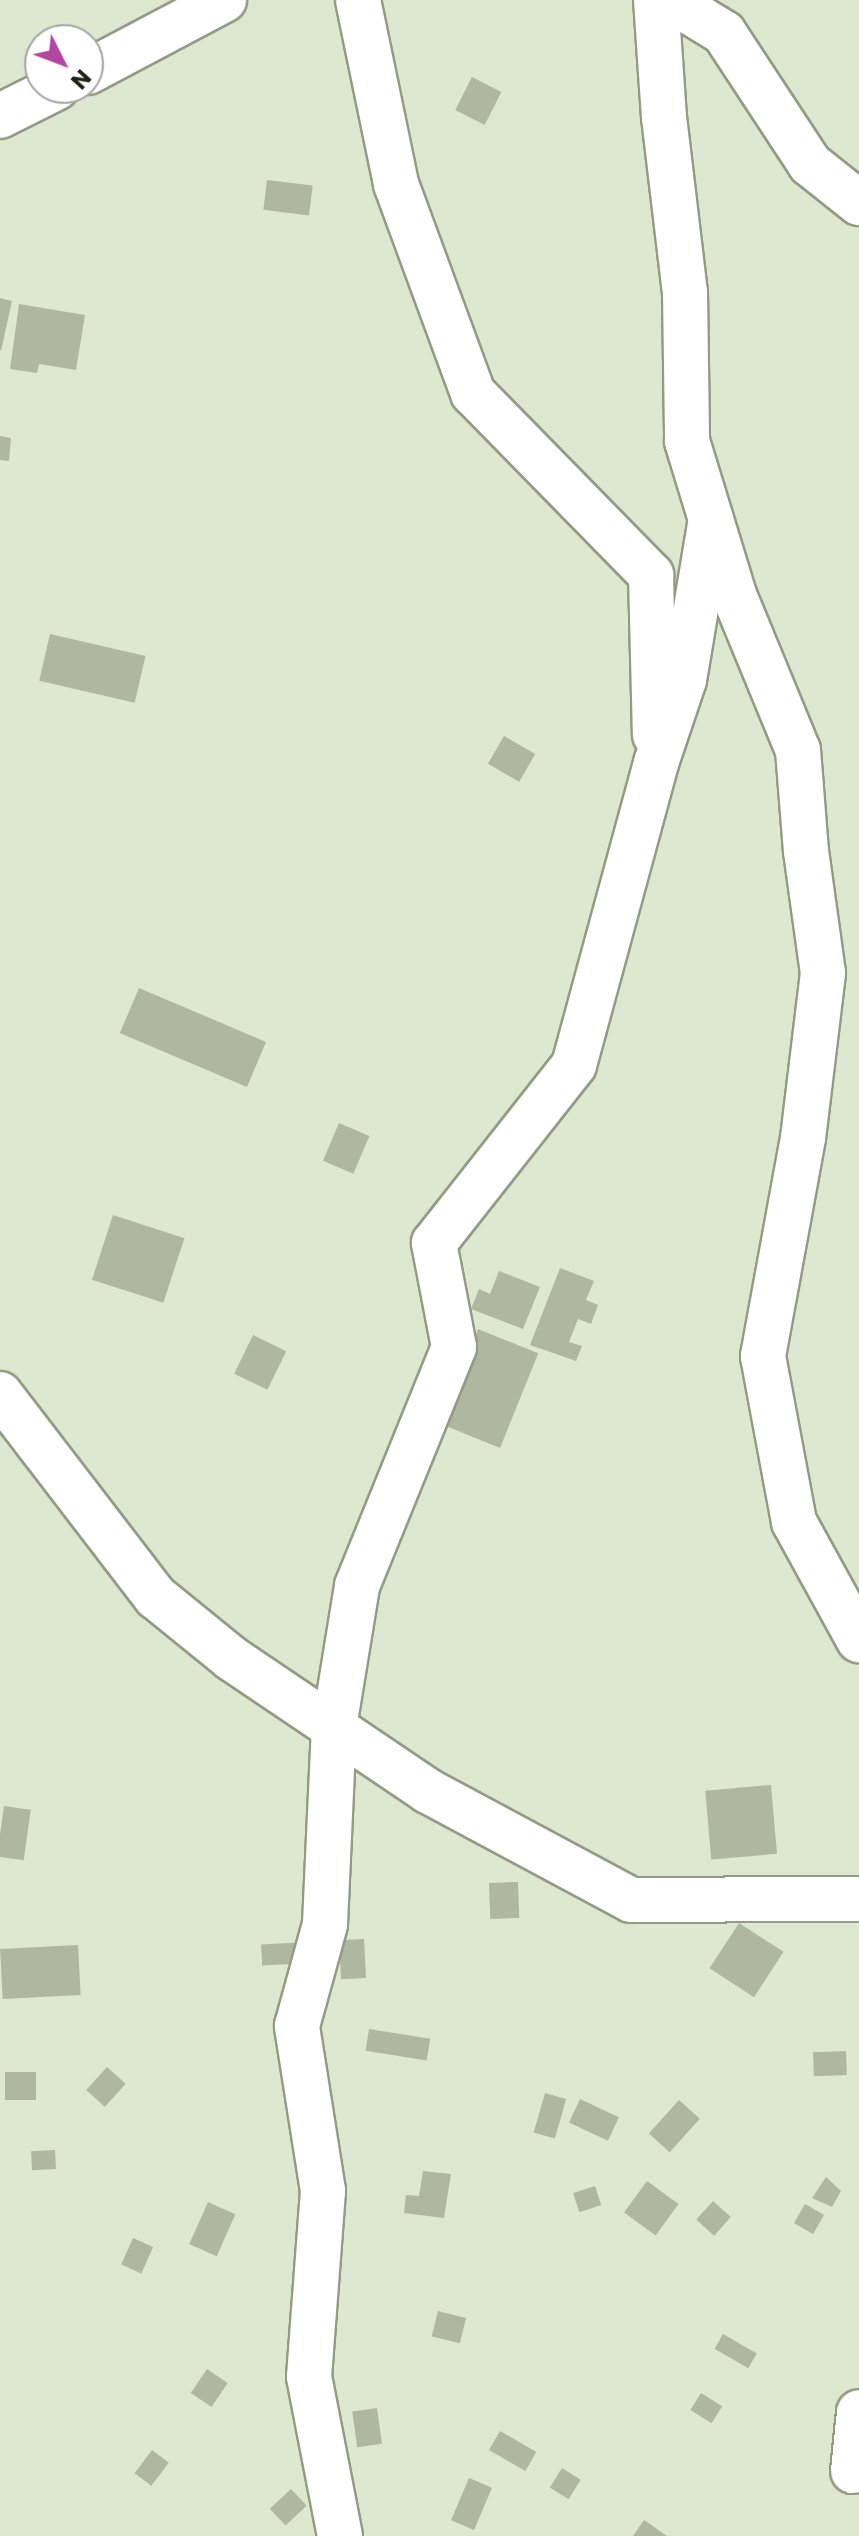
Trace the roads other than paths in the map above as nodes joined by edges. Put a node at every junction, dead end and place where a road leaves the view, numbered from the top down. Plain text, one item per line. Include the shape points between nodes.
1 (224, 0) edge
2 (358, 0) edge
3 (656, 0) edge
4 (670, 0) edge
5 (104, 64) edge
6 (24, 104) edge
7 (0, 116) edge
8 (859, 203) edge
9 (711, 519) junction
10 (656, 763) junction
11 (0, 1394) edge
12 (859, 1640) edge
13 (334, 1727) junction
14 (859, 1899) edge
15 (859, 2412) edge
16 (853, 2471) dead end
17 (340, 2536) edge

1 - 5 street
2 - 10 street via 396,184 473,393 651,575
3 - 9 street via 685,292 687,441
4 - 8 street via 724,33 810,164
6 - 7 street
9 - 10 street via 684,680
9 - 12 street via 734,595 798,750 823,973 803,1138 763,1356 794,1522
10 - 13 street via 574,1065 434,1243 454,1347 357,1586
11 - 13 street via 156,1597 231,1658
13 - 14 street via 428,1791 631,1900
13 - 17 street via 325,1924 297,2026 323,2191 309,2377
15 - 16 street

